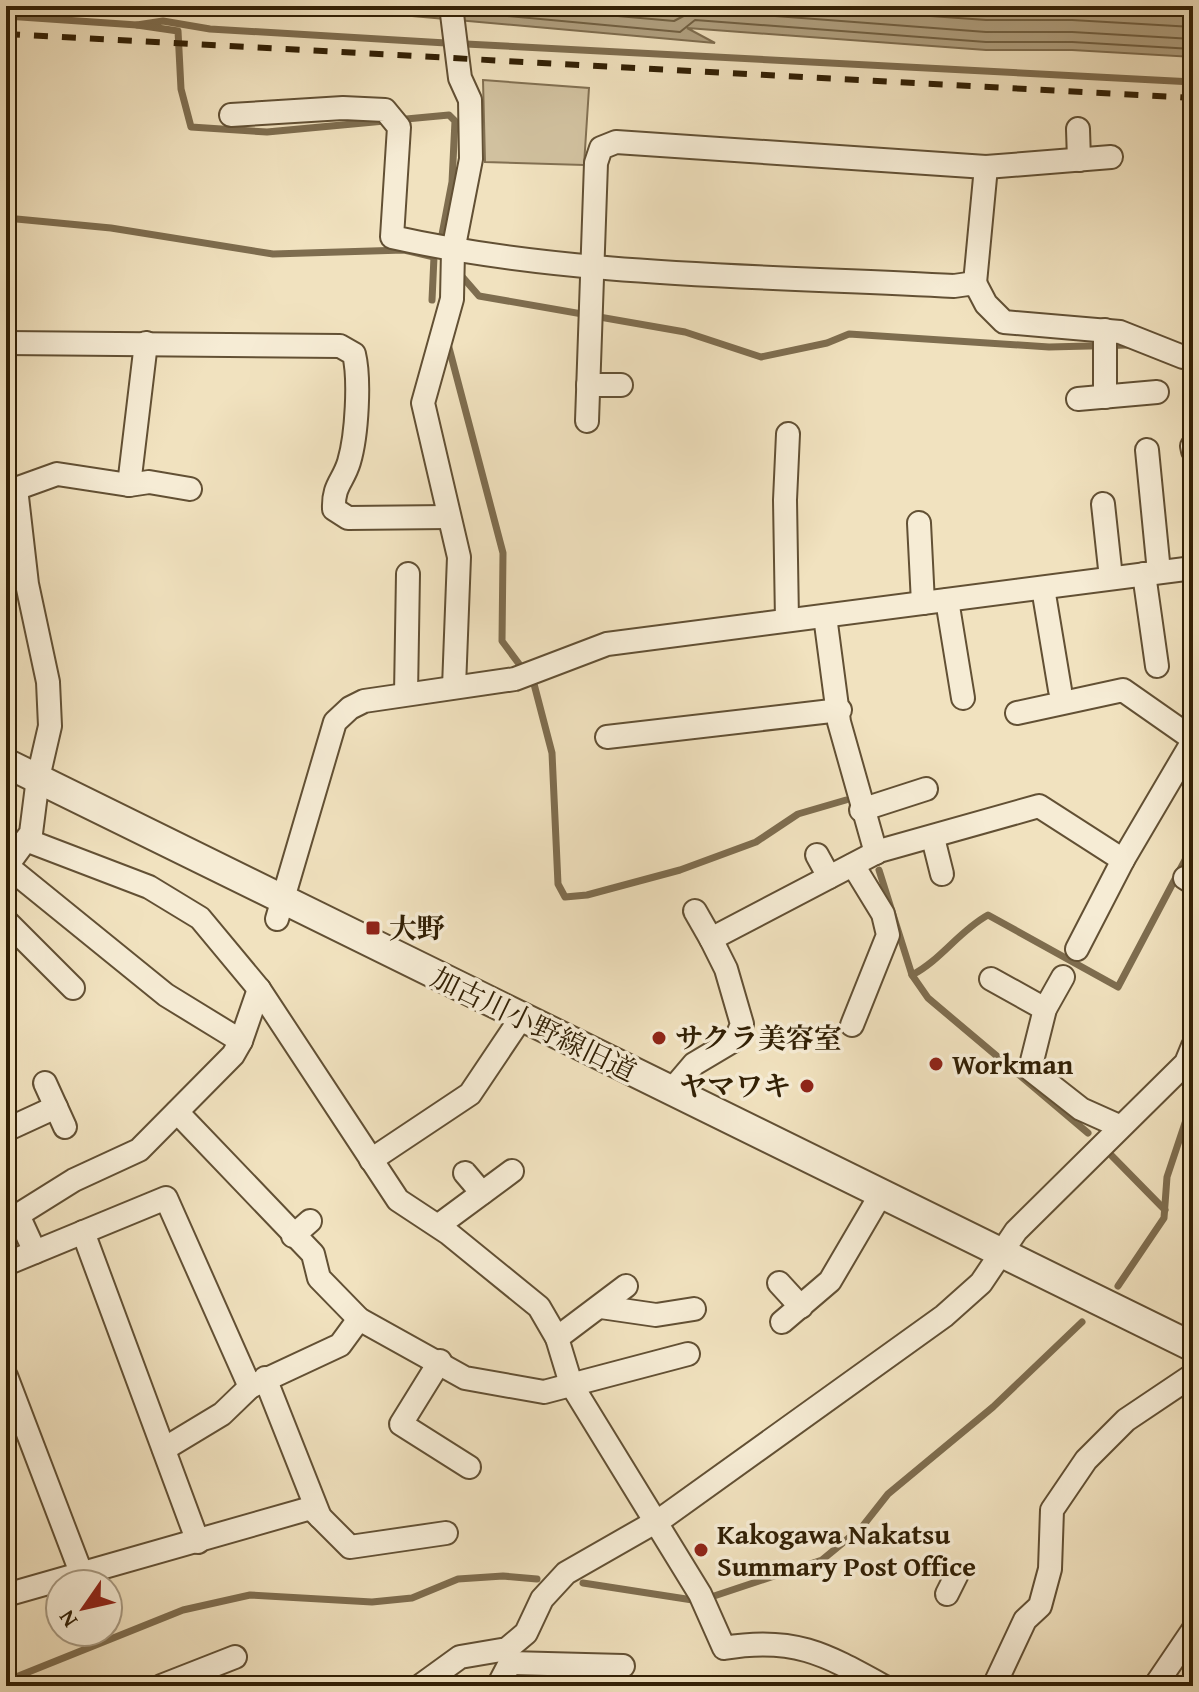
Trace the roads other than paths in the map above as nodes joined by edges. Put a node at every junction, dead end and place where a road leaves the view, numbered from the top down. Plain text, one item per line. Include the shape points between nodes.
1 (451, 6) edge
2 (231, 115) dead end
3 (1078, 129) dead end
4 (1111, 157) dead end
5 (1079, 160) junction
6 (986, 167) junction
7 (453, 252) junction
8 (590, 265) junction
9 (975, 283) junction
10 (1105, 341) junction
11 (6, 343) edge
12 (146, 343) junction
13 (1193, 354) edge
14 (588, 385) junction
15 (621, 385) dead end
16 (1157, 392) dead end
17 (1105, 397) junction
18 (1078, 399) dead end
19 (587, 421) dead end
20 (788, 434) dead end
21 (1147, 450) dead end
22 (129, 485) junction
23 (190, 489) dead end
24 (6, 492) edge
25 (1103, 504) dead end
26 (448, 517) junction
27 (919, 523) dead end
28 (1193, 568) edge
29 (1152, 573) junction
30 (408, 574) dead end
31 (1111, 578) junction
32 (1043, 588) junction
33 (947, 600) junction
34 (923, 603) junction
35 (825, 616) junction
36 (787, 620) junction
37 (1157, 666) dead end
38 (454, 687) junction
39 (1060, 690) dead end
40 (406, 694) junction
41 (963, 698) dead end
42 (840, 710) junction
43 (1017, 713) dead end
44 (607, 737) dead end
45 (1193, 740) edge
46 (6, 763) edge
47 (38, 778) junction
48 (926, 789) dead end
49 (861, 810) junction
50 (933, 838) junction
51 (26, 840) junction
52 (876, 853) junction
53 (817, 855) dead end
54 (1123, 860) junction
55 (853, 865) junction
56 (7, 866) edge
57 (942, 874) dead end
58 (829, 877) junction
59 (280, 910) junction
60 (695, 911) dead end
61 (6, 921) edge
62 (711, 939) junction
63 (1077, 949) dead end
64 (1063, 977) dead end
65 (991, 979) dead end
66 (73, 988) dead end
67 (259, 989) junction
68 (1045, 1009) junction
69 (521, 1018) junction
70 (852, 1025) dead end
71 (241, 1041) junction
72 (1193, 1046) edge
73 (45, 1083) dead end
74 (671, 1091) junction
75 (177, 1112) junction
76 (6, 1130) edge
77 (1106, 1140) junction
78 (371, 1160) junction
79 (512, 1171) dead end
80 (465, 1173) dead end
81 (482, 1193) junction
82 (881, 1194) junction
83 (310, 1221) dead end
84 (439, 1225) junction
85 (83, 1232) junction
86 (293, 1236) junction
87 (35, 1252) junction
88 (1003, 1253) junction
89 (6, 1264) edge
90 (779, 1283) dead end
91 (626, 1286) dead end
92 (601, 1307) junction
93 (801, 1307) junction
94 (694, 1309) dead end
95 (359, 1319) junction
96 (782, 1322) dead end
97 (557, 1338) junction
98 (1193, 1347) edge
99 (688, 1354) dead end
100 (440, 1361) junction
101 (1193, 1375) edge
102 (6, 1376) edge
103 (257, 1383) junction
104 (571, 1384) junction
105 (164, 1449) junction
106 (469, 1467) dead end
107 (320, 1517) junction
108 (654, 1522) junction
109 (446, 1533) dead end
110 (198, 1542) junction
111 (79, 1568) edge
112 (107, 1568) edge
113 (44, 1585) edge
114 (6, 1595) edge
115 (1193, 1630) edge
116 (508, 1656) junction
117 (235, 1657) dead end
118 (623, 1666) dead end
119 (583, 1676) edge
120 (161, 1686) edge
121 (420, 1686) edge
122 (498, 1686) edge
123 (883, 1686) edge
124 (994, 1686) edge
125 (1155, 1686) edge

1 - 7 street via 460,78 470,100 471,159
2 - 7 street via 262,106 385,110 399,127 392,237
3 - 5 street
4 - 5 street
5 - 6 street
6 - 8 street via 616,142 601,148 596,163
6 - 9 street
7 - 8 street
7 - 26 street via 452,287 423,403
8 - 9 street
8 - 14 street
9 - 10 street via 1004,322
10 - 13 street via 1158,346 1183,357
10 - 17 street
11 - 12 street
12 - 22 street
12 - 26 street via 340,346 354,354 358,371 349,462 333,492 334,509 348,518
14 - 15 street
14 - 19 street
16 - 17 street
17 - 18 street
20 - 36 street
21 - 29 street
22 - 23 street via 149,482
22 - 24 street via 57,474
24 - 47 street via 17,497 27,584 48,682 50,726
25 - 31 street
26 - 38 street via 459,557
27 - 34 street
28 - 29 street
29 - 31 street
29 - 37 street
30 - 40 street
31 - 32 street
32 - 33 street
32 - 39 street
33 - 34 street
33 - 41 street
34 - 35 street
35 - 36 street
35 - 42 street
36 - 38 street via 607,644 528,675
38 - 40 street
40 - 59 street via 364,701 335,722
42 - 44 street
42 - 49 street
43 - 45 street via 1123,690
45 - 54 street
46 - 47 street, 加古川小野線旧道
47 - 51 street
47 - 59 street, 加古川小野線旧道
48 - 49 street
49 - 52 street
50 - 52 street
50 - 54 street via 1039,806
50 - 57 street
51 - 56 street
51 - 67 street via 166,895 216,934
52 - 55 street
53 - 58 street
54 - 63 street
55 - 58 street
55 - 70 street via 883,914 888,935
56 - 71 street via 166,995
58 - 62 street
59 - 69 street, 加古川小野線旧道
60 - 62 street
61 - 66 street
62 - 74 street via 742,1024 736,1039 694,1064
64 - 68 street
65 - 68 street
67 - 71 street
67 - 78 street
68 - 77 street via 1030,1069 1081,1109
69 - 74 street, 加古川小野線旧道
69 - 78 street via 470,1094
71 - 75 street
72 - 77 street via 1186,1063
73 - 76 street via 60,1117
74 - 82 street, 加古川小野線旧道
75 - 86 street
75 - 87 street via 131,1155 74,1180 18,1215
77 - 88 street via 1016,1231
78 - 84 street via 398,1200
79 - 81 street
80 - 81 street
81 - 84 street
82 - 88 street, 加古川小野線旧道
82 - 93 street via 830,1281
83 - 86 street
84 - 97 street via 539,1307
85 - 87 street
85 - 103 street via 166,1198
85 - 105 street
86 - 95 street via 313,1254 319,1278
87 - 89 street
88 - 98 street, 加古川小野線旧道
88 - 108 street via 981,1283 944,1316
90 - 93 street
91 - 92 street
92 - 94 street via 656,1315
92 - 97 street
93 - 96 street
95 - 100 street
95 - 103 street via 340,1345
97 - 104 street
99 - 104 street
100 - 104 street via 465,1378 544,1392
100 - 106 street via 401,1424
101 - 124 street via 1126,1420 1086,1460 1052,1510 1050,1569 1040,1606 1025,1620
102 - 111 street
103 - 105 street via 222,1414
103 - 107 street
104 - 108 street
105 - 110 street
107 - 109 street via 350,1547
107 - 110 street via 311,1508
108 - 116 street via 566,1573 542,1599
108 - 123 street via 702,1600 724,1648 776,1642 810,1649
110 - 112 street
113 - 114 street
115 - 125 street
116 - 119 street
116 - 121 street via 460,1657
116 - 122 street
117 - 120 street
118 - 119 street

